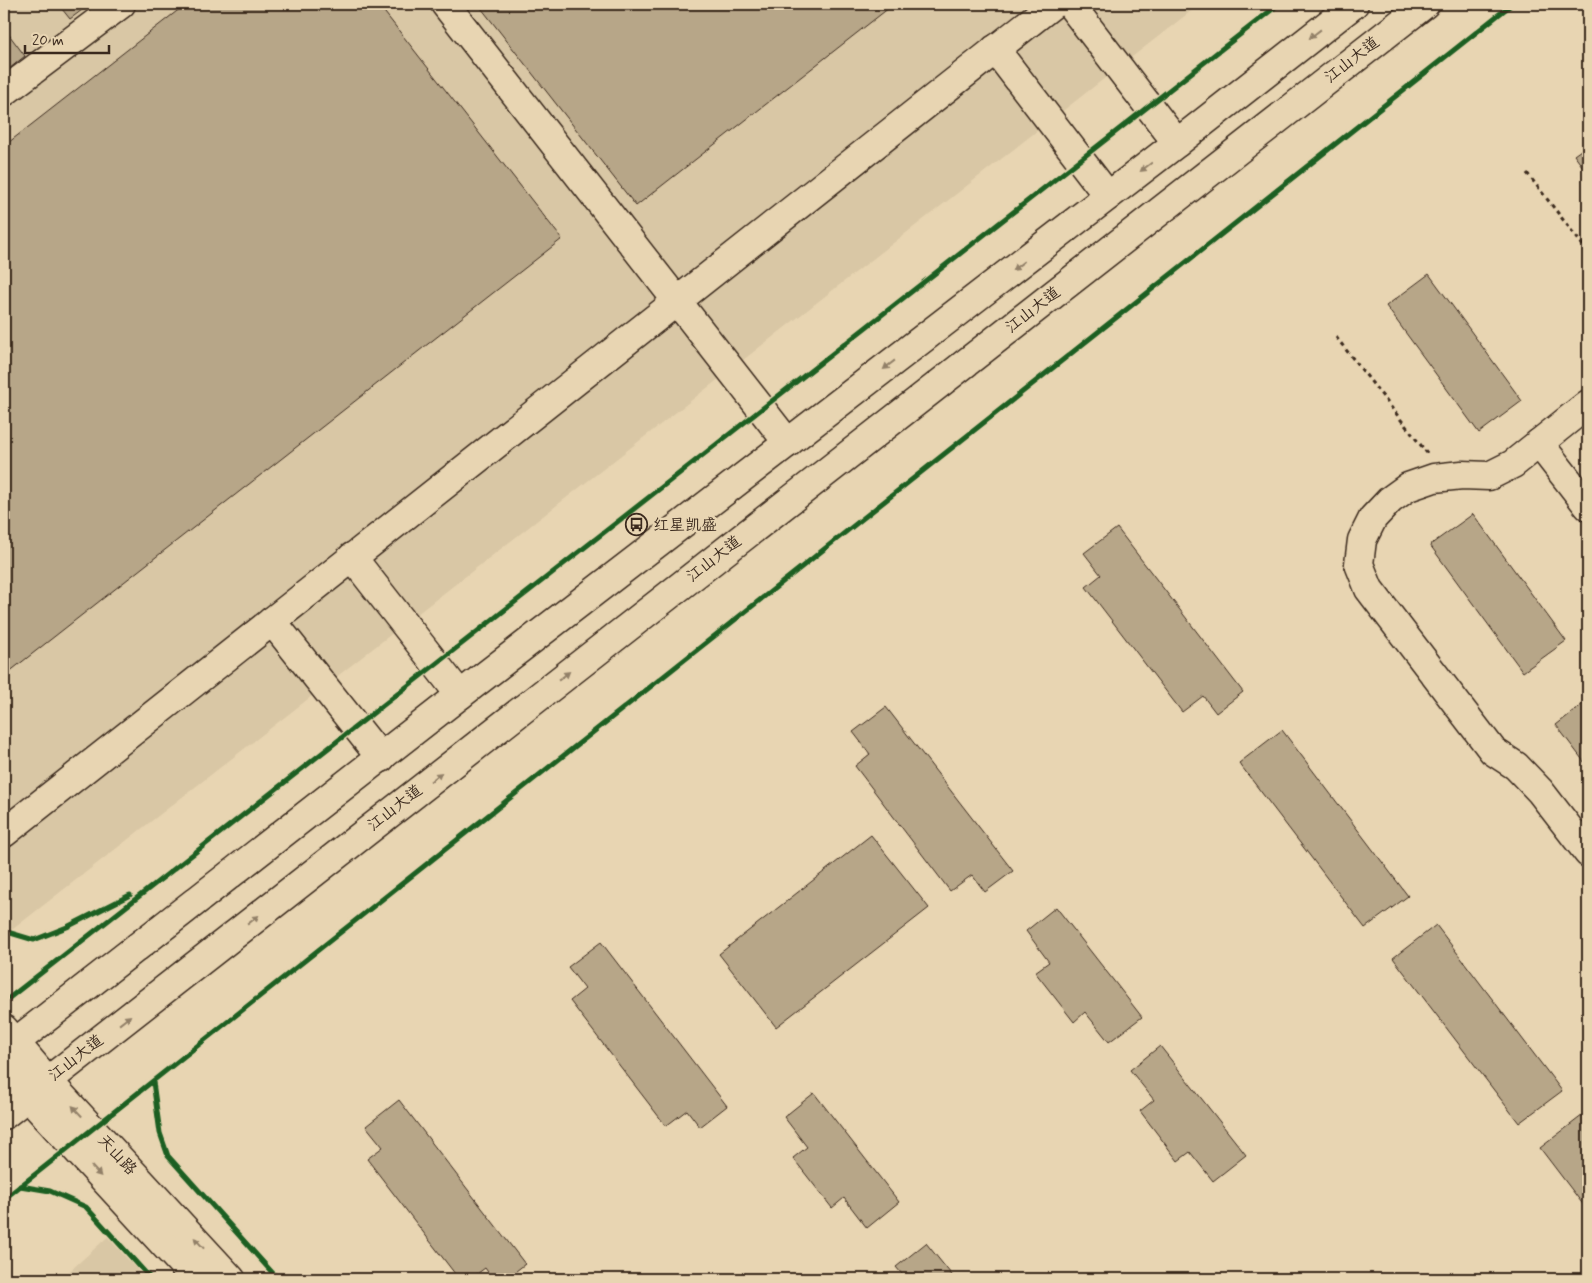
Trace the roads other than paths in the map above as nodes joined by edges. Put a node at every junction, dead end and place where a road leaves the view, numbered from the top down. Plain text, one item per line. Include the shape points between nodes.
1 (121, 4) edge
2 (445, 4) edge
3 (1052, 4) edge
4 (1070, 4) edge
5 (1354, 4) edge
6 (1424, 4) edge
7 (995, 49) junction
8 (4, 92) edge
9 (1177, 143) junction
10 (1108, 196) junction
11 (678, 300) junction
12 (1588, 404) edge
13 (788, 443) junction
14 (1539, 443) junction
15 (1588, 506) edge
16 (352, 557) junction
17 (272, 621) junction
18 (460, 695) junction
19 (381, 758) junction
20 (4, 833) edge
21 (1588, 854) edge
22 (7, 1041) edge
23 (4, 1071) edge
24 (48, 1080) junction
25 (26, 1096) junction
26 (4, 1115) edge
27 (196, 1279) edge
28 (232, 1279) edge

1 - 8 main road
2 - 11 main road
3 - 7 main road
4 - 9 main road
5 -> 9 main road
24 -> 6 main road, 江山大道
7 - 10 main road
7 - 11 main road
9 -> 10 main road
10 -> 13 main road
11 - 13 main road
11 - 16 main road
12 - 14 main road
13 - 18 main road
14 - 15 main road
14 - 21 main road via 1513,464 1490,476 1434,478 1408,487 1373,518 1362,540 1359,564 1369,589 1494,751 1516,766 1540,790
16 - 17 main road
16 - 18 main road
17 - 19 main road
17 - 20 main road
18 - 19 main road
19 - 22 main road
22 - 24 main road, 天山路
23 - 25 main road, 天山路
24 - 25 main road, 江山大道
28 -> 24 main road, 天山路
25 - 26 main road, 江山大道
25 -> 27 main road, 天山路

